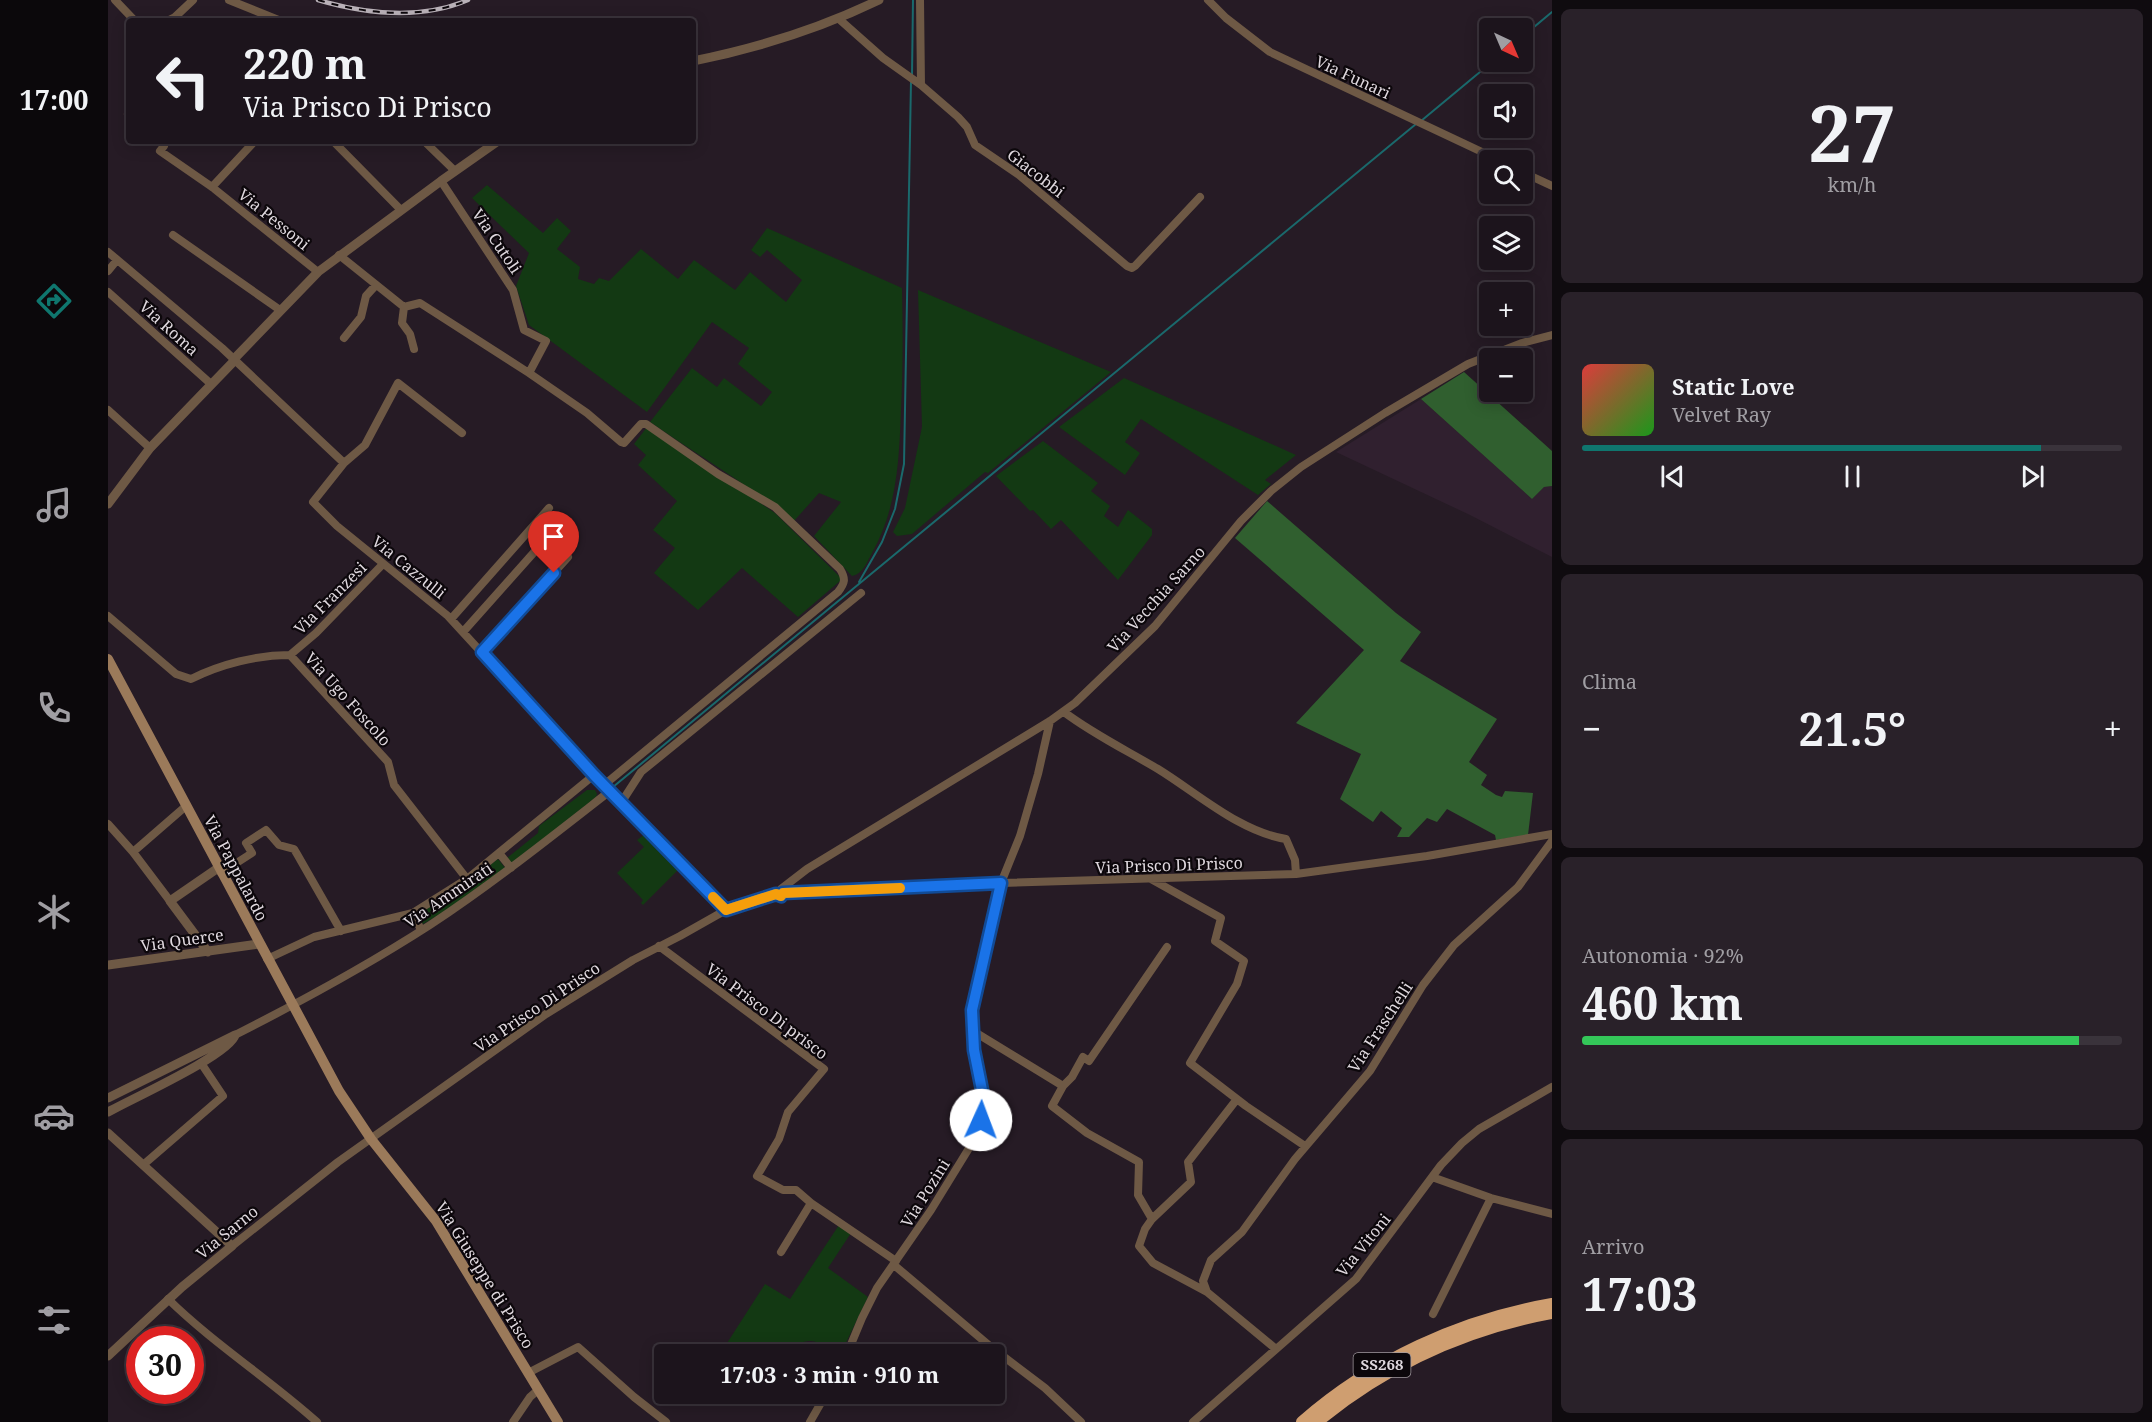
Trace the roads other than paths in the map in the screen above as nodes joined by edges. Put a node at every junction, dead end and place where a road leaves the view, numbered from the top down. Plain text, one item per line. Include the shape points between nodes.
1 (115, 0) edge
2 (193, 0) edge
3 (229, 0) edge
4 (879, 0) edge
5 (920, 0) edge
6 (1208, 0) edge
7 (132, 18) edge
8 (175, 18) edge
9 (274, 18) edge
10 (839, 19) junction
11 (696, 60) edge
12 (919, 84) junction
13 (162, 144) edge
14 (250, 144) edge
15 (336, 144) edge
16 (427, 144) edge
17 (494, 144) edge
18 (1479, 151) edge
19 (455, 171) junction
20 (1533, 177) edge
21 (441, 181) junction
22 (1552, 186) edge
23 (212, 187) junction
24 (1200, 197) dead end
25 (401, 210) junction
26 (172, 235) dead end
27 (108, 252) edge
28 (339, 255) junction
29 (117, 260) junction
30 (108, 271) edge
31 (318, 272) junction
32 (375, 285) junction
33 (108, 292) edge
34 (404, 308) junction
35 (280, 310) junction
36 (1552, 335) edge
37 (344, 338) dead end
38 (414, 349) dead end
39 (234, 359) junction
40 (529, 373) junction
41 (211, 384) junction
42 (108, 410) edge
43 (462, 433) dead end
44 (150, 448) junction
45 (344, 463) junction
46 (108, 504) edge
47 (549, 508) dead end
48 (561, 522) dead end
49 (568, 557) dead end
50 (383, 564) junction
51 (861, 593) dead end
52 (108, 616) edge
53 (451, 619) junction
54 (463, 632) junction
55 (482, 652) junction
56 (290, 655) junction
57 (108, 659) edge
58 (1064, 712) junction
59 (1050, 721) junction
60 (594, 775) junction
61 (607, 788) junction
62 (621, 803) junction
63 (186, 806) junction
64 (108, 824) edge
65 (1552, 834) edge
66 (1552, 841) edge
67 (133, 852) junction
68 (499, 853) junction
69 (511, 868) junction
70 (220, 870) junction
71 (1296, 874) junction
72 (1148, 878) junction
73 (466, 879) junction
74 (1001, 883) junction
75 (780, 892) junction
76 (170, 901) junction
77 (726, 910) junction
78 (412, 913) junction
79 (421, 930) junction
80 (341, 931) junction
81 (259, 944) junction
82 (660, 946) junction
83 (1167, 947) dead end
84 (208, 952) junction
85 (267, 958) junction
86 (108, 965) edge
87 (291, 1006) junction
88 (973, 1032) junction
89 (235, 1035) junction
90 (201, 1063) junction
91 (1063, 1086) junction
92 (1552, 1087) edge
93 (339, 1091) joint
94 (108, 1098) edge
95 (1237, 1099) junction
96 (108, 1112) edge
97 (108, 1133) edge
98 (371, 1139) junction
99 (1305, 1146) junction
100 (143, 1165) junction
101 (1432, 1177) junction
102 (1491, 1198) junction
103 (811, 1203) junction
104 (1552, 1214) edge
105 (1152, 1219) junction
106 (232, 1246) junction
107 (782, 1252) dead end
108 (895, 1263) junction
109 (1207, 1292) junction
110 (168, 1299) junction
111 (1552, 1304) edge
112 (1552, 1313) edge
113 (1433, 1314) dead end
114 (1487, 1324) junction
115 (1472, 1329) junction
116 (851, 1344) edge
117 (1276, 1349) junction
118 (108, 1356) edge
119 (528, 1373) junction
120 (538, 1390) junction
121 (820, 1404) edge
122 (317, 1422) edge
123 (513, 1422) edge
124 (558, 1422) edge
125 (666, 1422) edge
126 (810, 1422) edge
127 (1082, 1422) edge
128 (1193, 1422) edge
129 (1302, 1422) edge
130 (1317, 1422) edge

1 - 7 street
2 - 8 street
3 - 9 street
4 - 10 street
5 - 12 street
6 - 18 street, Via Funari via 1270,52
10 - 11 street via 754,47
10 - 12 street
12 - 24 street, Giacobbi via 958,117 975,145 1019,175 1127,266 1136,266
13 - 23 street, Via Pessoni via 160,151
14 - 23 street
15 - 25 street
16 - 19 street
17 - 19 street
19 - 21 street
20 - 22 street
21 - 25 street
21 - 40 street, Via Cutoli via 513,290 524,330 546,341
23 - 31 street, Via Pessoni
25 - 28 street
26 - 35 street
27 - 29 street
28 - 31 street
28 - 32 street
29 - 30 street
29 - 39 street
31 - 35 street
32 - 34 street
32 - 37 street via 366,296 362,317
33 - 41 street, Via Roma
34 - 38 street via 402,322
34 - 40 street via 420,303
35 - 39 street
36 - 58 street, Via Vecchia Sarno via 1468,364 1301,467 1256,506 1155,626
39 - 41 street
39 - 45 street
40 - 61 street, Via Ammirati via 621,442 628,440 641,423 646,424 718,474 775,507 844,576 838,592
41 - 44 street
42 - 44 street
43 - 45 street via 398,383 365,445
44 - 46 street
45 - 50 street, Via Cazzulli via 312,502
47 - 53 street
48 - 54 street
49 - 55 street
50 - 53 street, Via Cazzulli
50 - 56 street, Via Franzesi
51 - 62 street via 641,772
52 - 56 street, Via Franzesi via 176,674 191,679 264,655
53 - 54 street, Via Cazzulli
54 - 55 street, Via Cazzulli
55 - 60 street, Via Cazzulli
56 - 73 street, Via Ugo Foscolo via 388,762 394,785
57 - 63 main road, Via Pappalardo
58 - 59 street, Via Vecchia Sarno
58 - 71 street via 1245,825 1286,839
59 - 74 street, Via Pozini via 1020,836
59 - 75 street, Via Vecchia Sarno via 807,869
60 - 61 street, Via Cazzulli
60 - 68 street, Via Ammirati
61 - 62 street, Via Cazzulli
61 - 69 street, Via Ammirati
62 - 77 street, Via Cazzulli
63 - 67 street
63 - 70 main road, Via Pappalardo
64 - 67 street
65 - 71 street, Via Prisco Di Prisco
66 - 99 street, Via Fraschelli via 1518,887 1454,945 1423,985 1370,1071
67 - 76 street
68 - 69 street
68 - 73 street, Via Ammirati
69 - 79 street, Via Ammirati
70 - 76 street
70 - 80 street via 252,853 246,843 266,830 279,844 294,849
70 - 81 main road, Via Pappalardo
71 - 72 street, Via Prisco Di Prisco
72 - 74 street, Via Prisco Di Prisco
72 - 95 street via 1221,918 1215,941 1244,961 1237,984 1190,1063
73 - 78 street, Via Ammirati
74 - 75 street, Via Prisco Di Prisco
74 - 88 street, Via Pozini via 972,1010
75 - 77 street, Via Prisco Di Prisco
76 - 84 street
77 - 82 street, Via Prisco Di Prisco
78 - 79 street
78 - 80 street, Via Ammirati
79 - 87 street, Via Ammirati
80 - 85 street, Via Ammirati via 314,937
81 - 84 street, Via Querce
81 - 85 main road, Via Pappalardo
82 - 98 street, Via Prisco Di Prisco via 546,1014
82 - 103 street, Via Prisco Di prisco via 824,1069 788,1112 779,1139 757,1176 783,1190 796,1190
83 - 91 street via 1089,1061 1083,1057
84 - 86 street, Via Querce
85 - 87 main road, Via Pappalardo
87 - 89 street, Via Ammirati
87 - 93 main road, Via Pappalardo
88 - 91 street
88 - 108 street, Via Pozini via 983,1095 981,1120 965,1154
89 - 90 street via 230,1044
89 - 94 street
90 - 96 street
90 - 100 street via 223,1096
91 - 105 street via 1052,1106 1087,1133 1139,1162 1138,1195
92 - 101 street, Via Vitoni via 1479,1129
93 - 98 main road, Via Giuseppe di Prisco
95 - 99 street
95 - 105 street via 1188,1162 1191,1182
97 - 100 street
98 - 106 street, Via Sarno
98 - 119 main road, Via Giuseppe di Prisco via 436,1221
99 - 109 street, Via Fraschelli via 1242,1232 1211,1260 1203,1281
100 - 106 street
101 - 102 street
101 - 117 street, Via Vitoni via 1356,1279
102 - 104 street
102 - 113 street
103 - 107 street
103 - 108 street
105 - 109 street via 1139,1246 1153,1263
106 - 110 street, Via Sarno
108 - 116 street, Via Pozini via 877,1288
108 - 127 street
109 - 117 street
110 - 118 street, Via Sarno
110 - 122 street
111 - 114 highway, SS268
112 - 114 highway, SS268
114 - 115 highway, SS268
115 - 129 highway, SS268 via 1429,1341 1374,1370
115 - 130 highway, SS268 via 1378,1378
117 - 128 street, Via Vitoni
119 - 120 main road, Via Giuseppe di Prisco
119 - 125 street via 578,1347
120 - 123 street
120 - 124 main road, Via Giuseppe di Prisco
121 - 126 street

